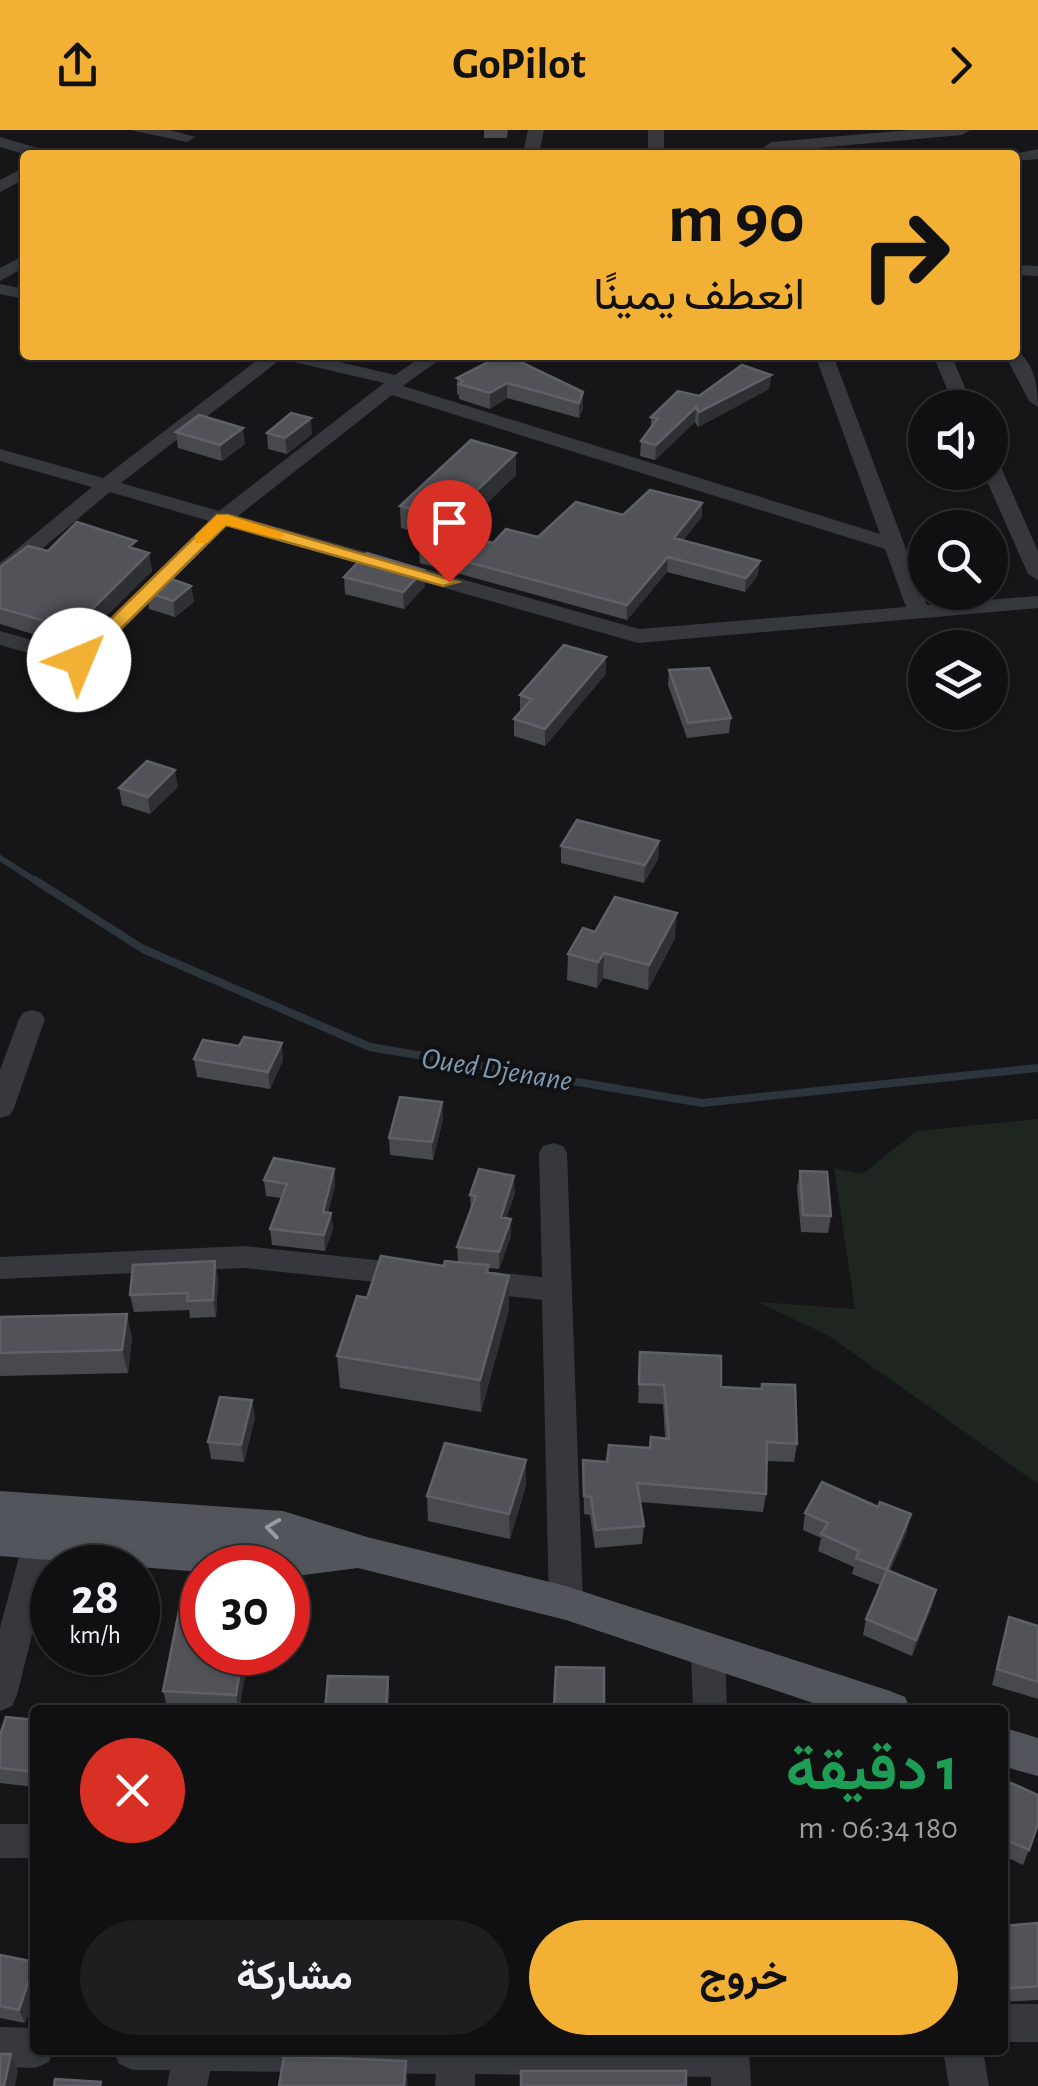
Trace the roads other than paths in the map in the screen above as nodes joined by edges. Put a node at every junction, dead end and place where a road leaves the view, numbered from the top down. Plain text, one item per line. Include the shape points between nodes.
1 (138, 130) edge
2 (962, 130) edge
3 (190, 134) edge
4 (0, 142) edge
5 (770, 144) edge
6 (28, 150) edge
7 (269, 360) edge
8 (308, 360) edge
9 (342, 360) edge
10 (430, 360) edge
11 (826, 360) edge
12 (944, 360) edge
13 (1017, 360) edge
14 (398, 381) junction
15 (957, 390) edge
16 (1038, 400) edge
17 (0, 455) edge
18 (104, 487) junction
19 (1001, 490) edge
20 (222, 518) junction
21 (894, 545) junction
22 (0, 574) edge
23 (1038, 574) edge
24 (908, 583) edge
25 (1038, 602) edge
26 (1008, 604) edge
27 (918, 610) edge
28 (0, 638) edge
29 (32, 1019) dead end
30 (0, 1108) edge
31 (553, 1153) dead end
32 (0, 1268) edge
33 (558, 1290) junction
34 (0, 1507) edge
35 (0, 1539) edge
36 (39, 1542) junction
37 (367, 1554) junction
38 (566, 1603) junction
39 (708, 1652) junction
40 (0, 1695) edge
41 (710, 1705) edge
42 (874, 1705) edge
43 (1008, 1748) edge
44 (1038, 1757) edge
45 (0, 1841) edge
46 (30, 1841) edge
47 (1008, 2023) edge
48 (1038, 2023) edge
49 (0, 2047) edge
50 (30, 2048) edge
51 (193, 2055) edge
52 (249, 2055) edge
53 (964, 2055) edge
54 (730, 2065) edge
55 (456, 2070) edge
56 (187, 2086) edge
57 (969, 2086) edge

1 - 3 street
2 - 5 street
4 - 6 street
7 - 18 street
8 - 14 street
9 - 14 street
10 - 14 street
11 - 21 street
12 - 15 street
13 - 16 street
14 - 20 street
14 - 21 street
17 - 18 street
18 - 20 street
18 - 22 street
19 - 23 street
20 - 27 street via 638,636
20 - 28 street via 79,660
21 - 24 street
25 - 26 street
29 - 30 street
31 - 33 street
32 - 33 street via 245,1257
33 - 38 street
37 -> 34 main road via 283,1528
35 - 36 main road
36 - 37 main road via 274,1560
36 - 40 street
37 - 38 main road
38 - 39 main road
39 - 41 street
39 - 42 main road
43 - 44 main road
45 - 46 street
47 - 48 street
49 - 50 street
51 - 56 street
52 - 55 street
53 - 57 street
54 - 55 street

